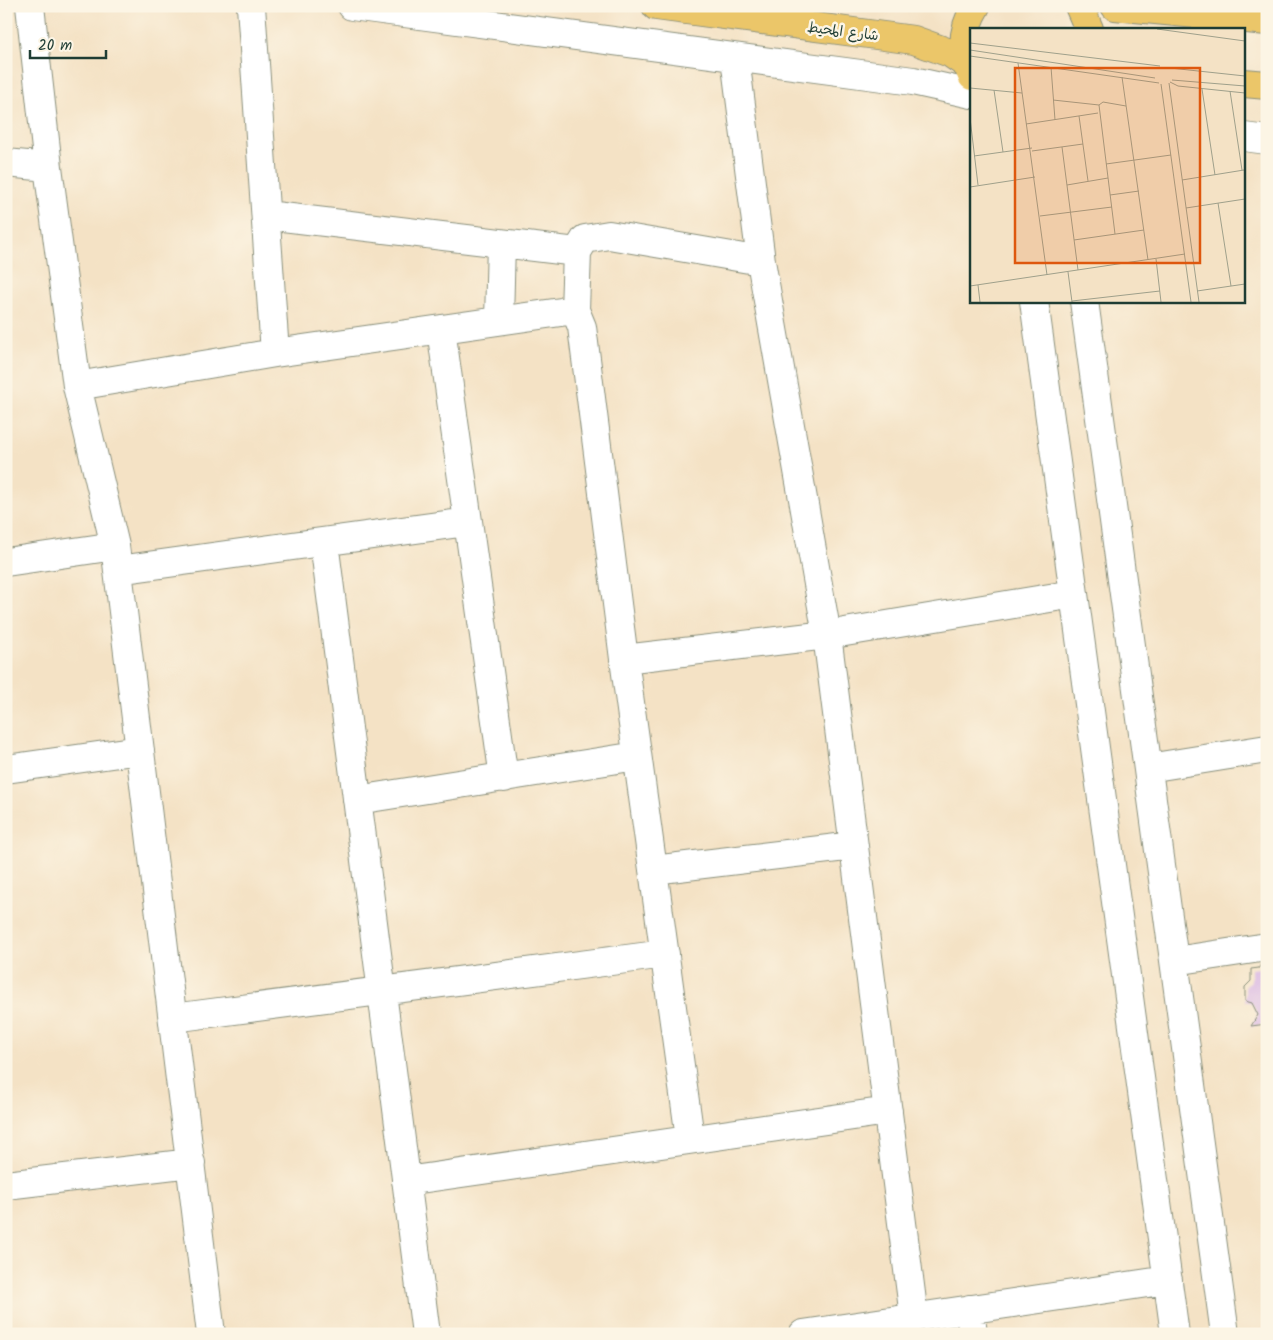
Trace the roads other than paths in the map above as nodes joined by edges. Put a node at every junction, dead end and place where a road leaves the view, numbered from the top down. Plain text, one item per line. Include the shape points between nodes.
1 (30, 6) edge
2 (251, 6) edge
3 (352, 6) edge
4 (656, 6) edge
5 (976, 6) edge
6 (1079, 6) edge
7 (1115, 6) edge
8 (696, 9) edge
9 (1267, 21) edge
10 (1089, 28) edge
11 (735, 58) junction
12 (969, 70) edge
13 (1246, 83) edge
14 (1267, 85) edge
15 (970, 94) edge
16 (1246, 138) edge
17 (1267, 140) edge
18 (6, 162) edge
19 (48, 166) junction
20 (266, 215) junction
21 (501, 243) junction
22 (577, 252) junction
23 (761, 261) junction
24 (1034, 302) edge
25 (1084, 302) edge
26 (574, 310) junction
27 (499, 320) junction
28 (441, 329) junction
29 (275, 353) junction
30 (77, 386) junction
31 (467, 522) junction
32 (324, 542) junction
33 (116, 558) junction
34 (6, 562) edge
35 (1074, 594) junction
36 (827, 635) junction
37 (624, 659) junction
38 (1267, 749) edge
39 (140, 750) junction
40 (637, 756) junction
41 (1148, 768) junction
42 (6, 769) edge
43 (504, 778) junction
44 (357, 800) junction
45 (854, 846) junction
46 (653, 870) junction
47 (1267, 947) edge
48 (665, 954) junction
49 (1175, 961) junction
50 (382, 992) junction
51 (173, 1018) junction
52 (888, 1111) junction
53 (690, 1138) junction
54 (191, 1164) junction
55 (406, 1181) junction
56 (6, 1185) edge
57 (1168, 1280) junction
58 (914, 1317) junction
59 (972, 1322) edge
60 (211, 1334) edge
61 (426, 1334) edge
62 (803, 1334) edge
63 (1175, 1334) edge
64 (1225, 1334) edge

1 - 19 street
2 - 20 street
3 - 11 street
4 - 8 main road, شارع المحيط
5 - 12 main road via 964,34 963,49
6 - 10 main road
7 - 9 main road
8 - 12 main road, شارع المحيط via 914,40 932,45
11 - 15 street via 913,81
11 - 23 street
13 - 14 main road
16 - 17 street
18 - 19 street
19 - 30 street
20 - 21 street
20 - 29 street
21 - 22 street
21 - 27 street
22 - 23 street via 585,239 609,235
22 - 26 street
23 - 36 street
24 - 35 street
25 - 41 street
26 - 27 street
26 - 37 street via 582,327
27 - 28 street
28 - 29 street
28 - 31 street
29 - 30 street
30 - 33 street
31 - 32 street
31 - 43 street
32 - 33 street
32 - 44 street
33 - 34 street
33 - 39 street
35 - 36 street
35 - 57 street
36 - 37 street
36 - 45 street
37 - 40 street
38 - 41 street
39 - 42 street
39 - 51 street
40 - 43 street
40 - 46 street
41 - 49 street
43 - 44 street
44 - 50 street
45 - 46 street
45 - 52 street
46 - 48 street
47 - 49 street
48 - 50 street
48 - 53 street
49 - 64 street
50 - 51 street
50 - 55 street
51 - 54 street
52 - 53 street
52 - 58 street
53 - 55 street
54 - 56 street
54 - 60 street
55 - 61 street
57 - 59 street
57 - 63 street
58 - 59 street
58 - 62 street

